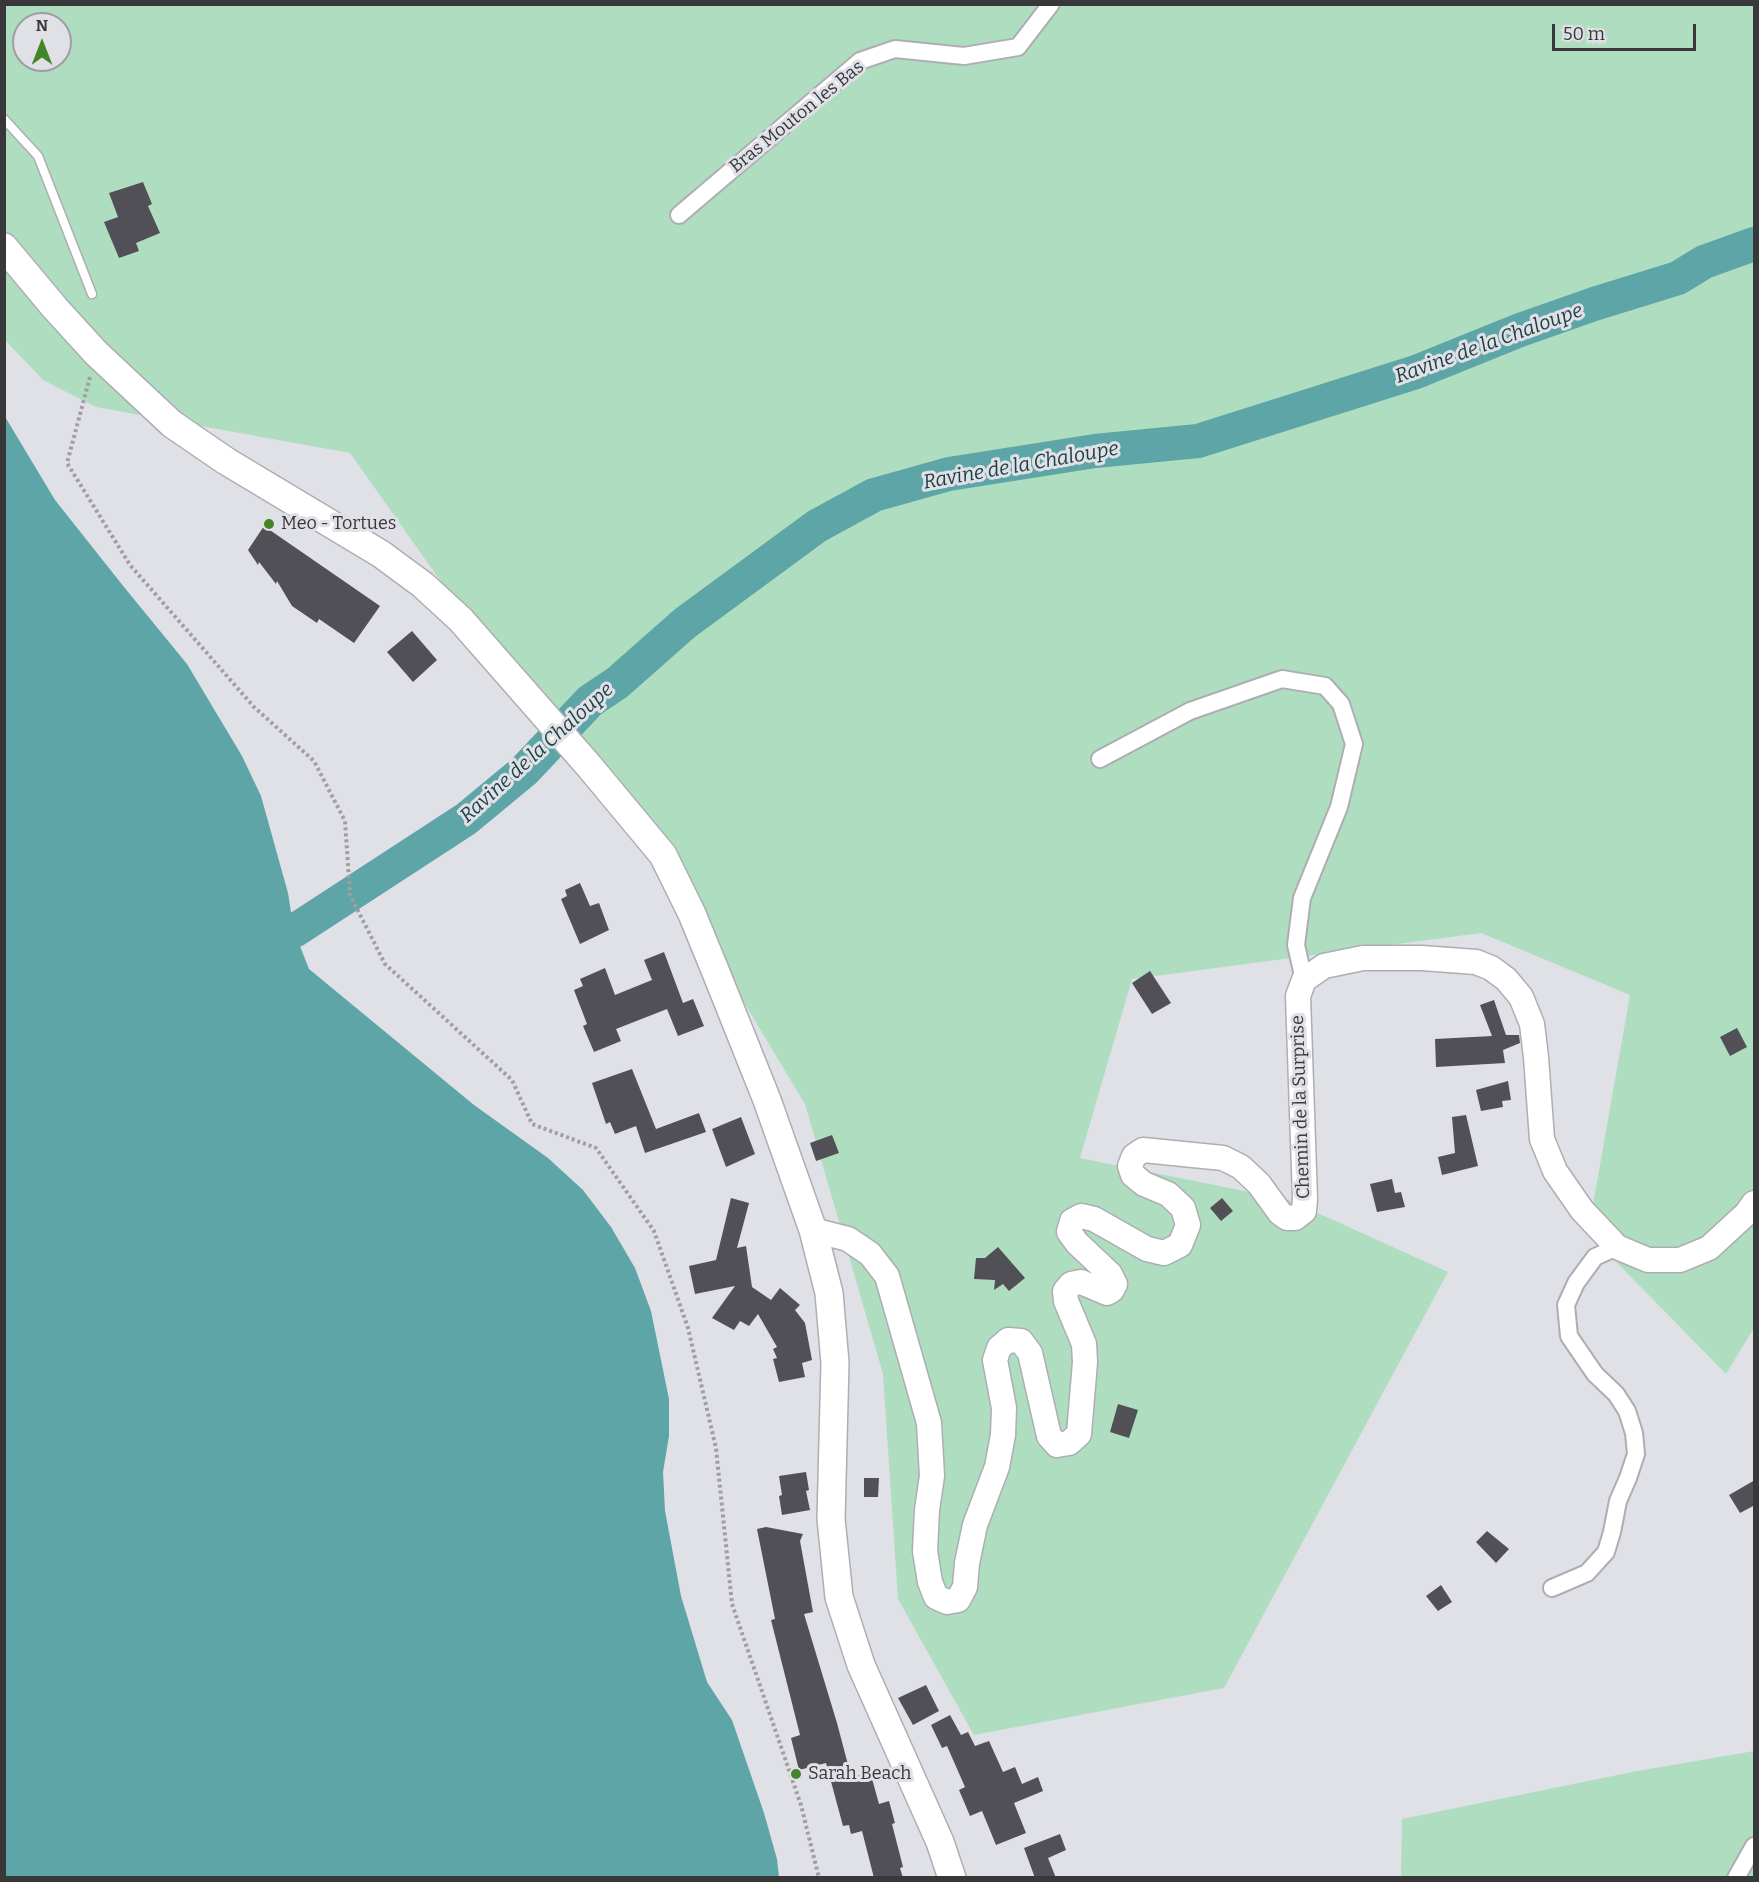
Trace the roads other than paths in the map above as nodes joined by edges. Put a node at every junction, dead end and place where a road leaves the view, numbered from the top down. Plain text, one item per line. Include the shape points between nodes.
1 (1051, 4) edge
2 (4, 119) edge
3 (679, 215) dead end
4 (4, 248) edge
5 (92, 294) dead end
6 (1100, 759) dead end
7 (1304, 980) junction
8 (1755, 1203) edge
9 (813, 1230) junction
10 (1617, 1247) junction
11 (1552, 1588) dead end
12 (1755, 1846) edge
13 (952, 1878) edge
14 (1736, 1878) edge

1 - 3 street, Bras Mouton les Bas via 1017,47 964,56 895,49 860,61
2 - 5 lane via 38,156
4 - 9 main road via 96,353 172,424 381,554 461,620 663,855 692,914 767,1100
6 - 7 street via 1190,711 1282,679 1325,686 1341,705 1354,744 1339,807 1302,898 1296,945
7 - 9 main road, Chemin de la Surprise via 1298,996 1304,1211 1295,1218 1287,1218 1241,1167 1223,1158 1143,1150 1134,1156 1130,1166 1133,1175 1168,1194 1183,1208 1188,1225 1180,1245 1164,1253 1147,1249 1094,1219 1081,1215 1072,1221 1069,1232 1115,1284 1107,1293 1081,1282 1071,1284 1065,1291 1084,1344 1079,1434 1069,1443 1057,1445 1049,1436 1030,1353 1021,1341 1008,1340 999,1348 995,1360 1004,1408 997,1467 975,1525 965,1587 958,1600 947,1602 936,1597 930,1582 926,1551 932,1476 929,1423 887,1276 870,1254 848,1239
7 - 10 main road via 1324,966 1364,958 1476,962 1506,979 1521,997 1532,1024 1542,1139 1555,1171 1582,1210
8 - 10 main road via 1709,1248 1680,1260 1648,1260
9 - 13 main road via 829,1293 835,1363 831,1520 839,1598 861,1665 940,1842
10 - 11 street via 1595,1257 1566,1305 1569,1336 1627,1411 1636,1454 1618,1501 1606,1552 1587,1574
12 - 14 street

